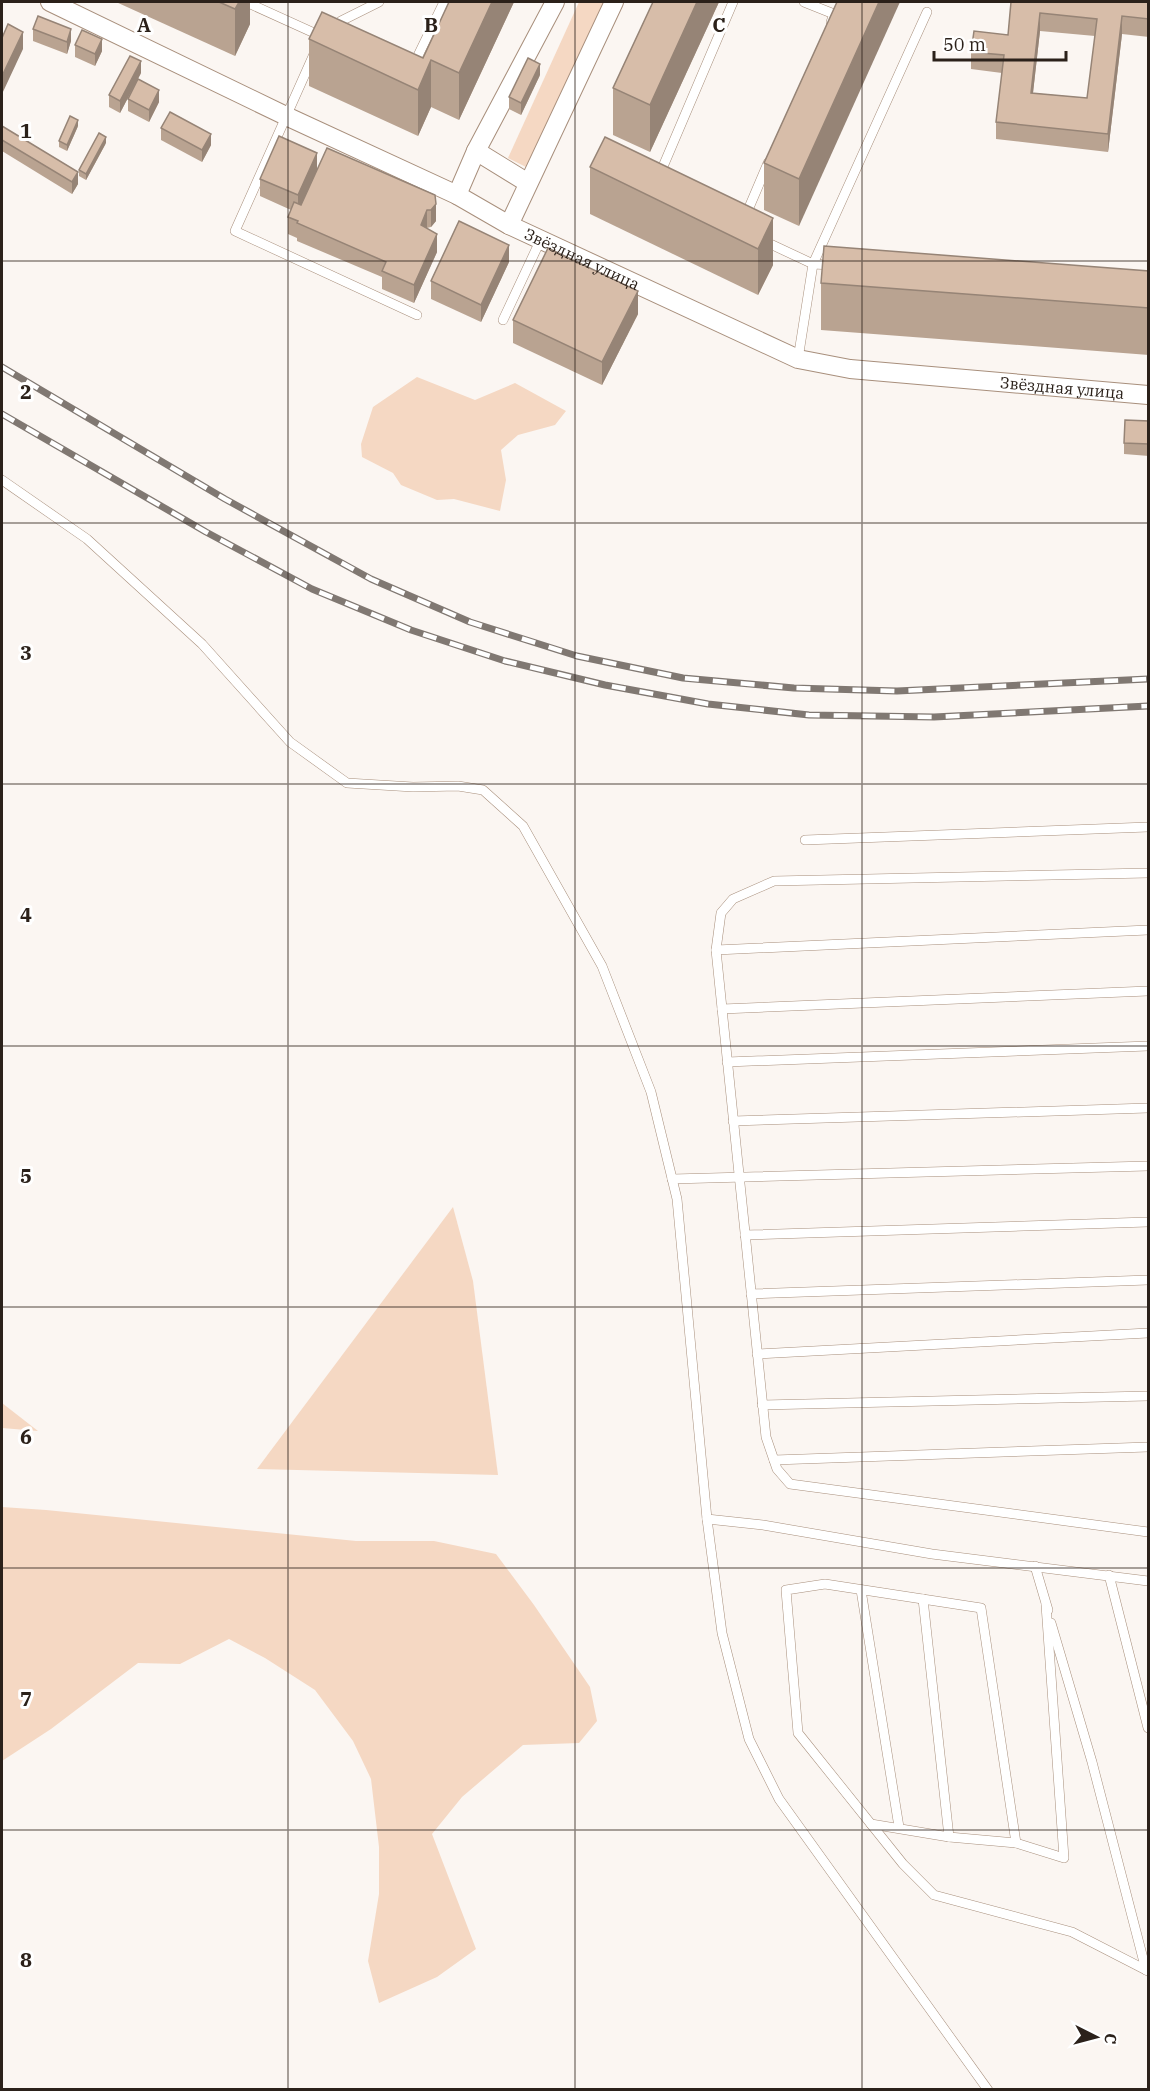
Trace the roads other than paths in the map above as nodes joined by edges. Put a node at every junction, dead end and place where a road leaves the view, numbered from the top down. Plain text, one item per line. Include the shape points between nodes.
1 (51, 2) edge
2 (246, 2) edge
3 (380, 2) edge
4 (444, 2) edge
5 (555, 2) edge
6 (614, 2) edge
7 (733, 2) edge
8 (804, 2) edge
9 (927, 12) dead end
10 (825, 35) edge
11 (324, 37) junction
12 (334, 42) edge
13 (408, 76) edge
14 (286, 116) junction
15 (476, 151) junction
16 (772, 154) edge
17 (528, 183) junction
18 (655, 186) edge
19 (457, 195) junction
20 (509, 225) junction
21 (739, 229) edge
22 (750, 234) edge
23 (541, 239) junction
24 (813, 264) junction
25 (848, 266) edge
26 (417, 315) dead end
27 (503, 320) dead end
28 (798, 359) junction
29 (1149, 395) edge
30 (2, 480) edge
31 (1149, 827) edge
32 (805, 840) dead end
33 (1149, 873) edge
34 (1149, 930) edge
35 (716, 950) junction
36 (1149, 991) edge
37 (722, 1009) junction
38 (1149, 1046) edge
39 (727, 1062) junction
40 (1149, 1108) edge
41 (733, 1120) junction
42 (1149, 1166) edge
43 (739, 1176) junction
44 (672, 1179) junction
45 (1149, 1222) edge
46 (745, 1234) junction
47 (1149, 1280) edge
48 (751, 1294) junction
49 (1149, 1333) edge
50 (757, 1354) junction
51 (1149, 1396) edge
52 (762, 1405) junction
53 (1149, 1447) edge
54 (774, 1460) junction
55 (707, 1519) junction
56 (1149, 1532) edge
57 (1035, 1566) junction
58 (1109, 1575) junction
59 (1149, 1581) edge
60 (861, 1590) junction
61 (923, 1599) junction
62 (1046, 1605) junction
63 (1149, 1728) edge
64 (871, 1824) junction
65 (899, 1827) junction
66 (949, 1837) junction
67 (1016, 1843) junction
68 (1147, 1970) edge
69 (988, 2090) edge

1 - 14 street, Звёздная улица
2 - 11 lane
3 - 11 lane via 341,21
4 - 13 lane
5 - 15 street
6 - 17 street
7 - 18 lane
8 - 10 lane via 834,14
9 - 24 lane
11 - 12 lane
11 - 14 lane
14 - 19 street, Звёздная улица
14 - 26 lane via 235,231
15 - 17 street
15 - 19 street
16 - 21 lane
17 - 20 street
19 - 20 street, Звёздная улица
20 - 23 street, Звёздная улица
22 - 24 lane
23 - 27 lane
23 - 28 street, Звёздная улица
24 - 25 lane
24 - 28 lane
28 - 29 street, Звёздная улица via 850,369
30 - 44 lane via 87,539 202,644 290,741 347,783 483,790 523,826 602,966 651,1092
31 - 32 lane
33 - 35 lane via 774,881 734,899 721,913
34 - 35 lane
35 - 37 lane
36 - 37 lane
37 - 39 lane
38 - 39 lane
39 - 41 lane
40 - 41 lane
41 - 43 lane
42 - 43 lane
43 - 44 lane
43 - 46 lane
44 - 55 lane
45 - 46 lane
46 - 48 lane
47 - 48 lane
48 - 50 lane
49 - 50 lane
50 - 52 lane
51 - 52 lane
52 - 54 lane
53 - 54 lane
54 - 56 lane via 790,1484
55 - 57 lane
55 - 69 lane via 722,1633 749,1739 778,1799
57 - 58 lane
57 - 62 lane
58 - 59 lane
58 - 63 lane
60 - 61 lane
60 - 64 lane via 825,1584 786,1590 798,1733
60 - 65 lane
61 - 66 lane
61 - 67 lane via 981,1608
62 - 67 lane via 1064,1858
62 - 68 lane
64 - 65 lane
64 - 68 lane via 934,1894 1071,1932
65 - 66 lane
66 - 67 lane

